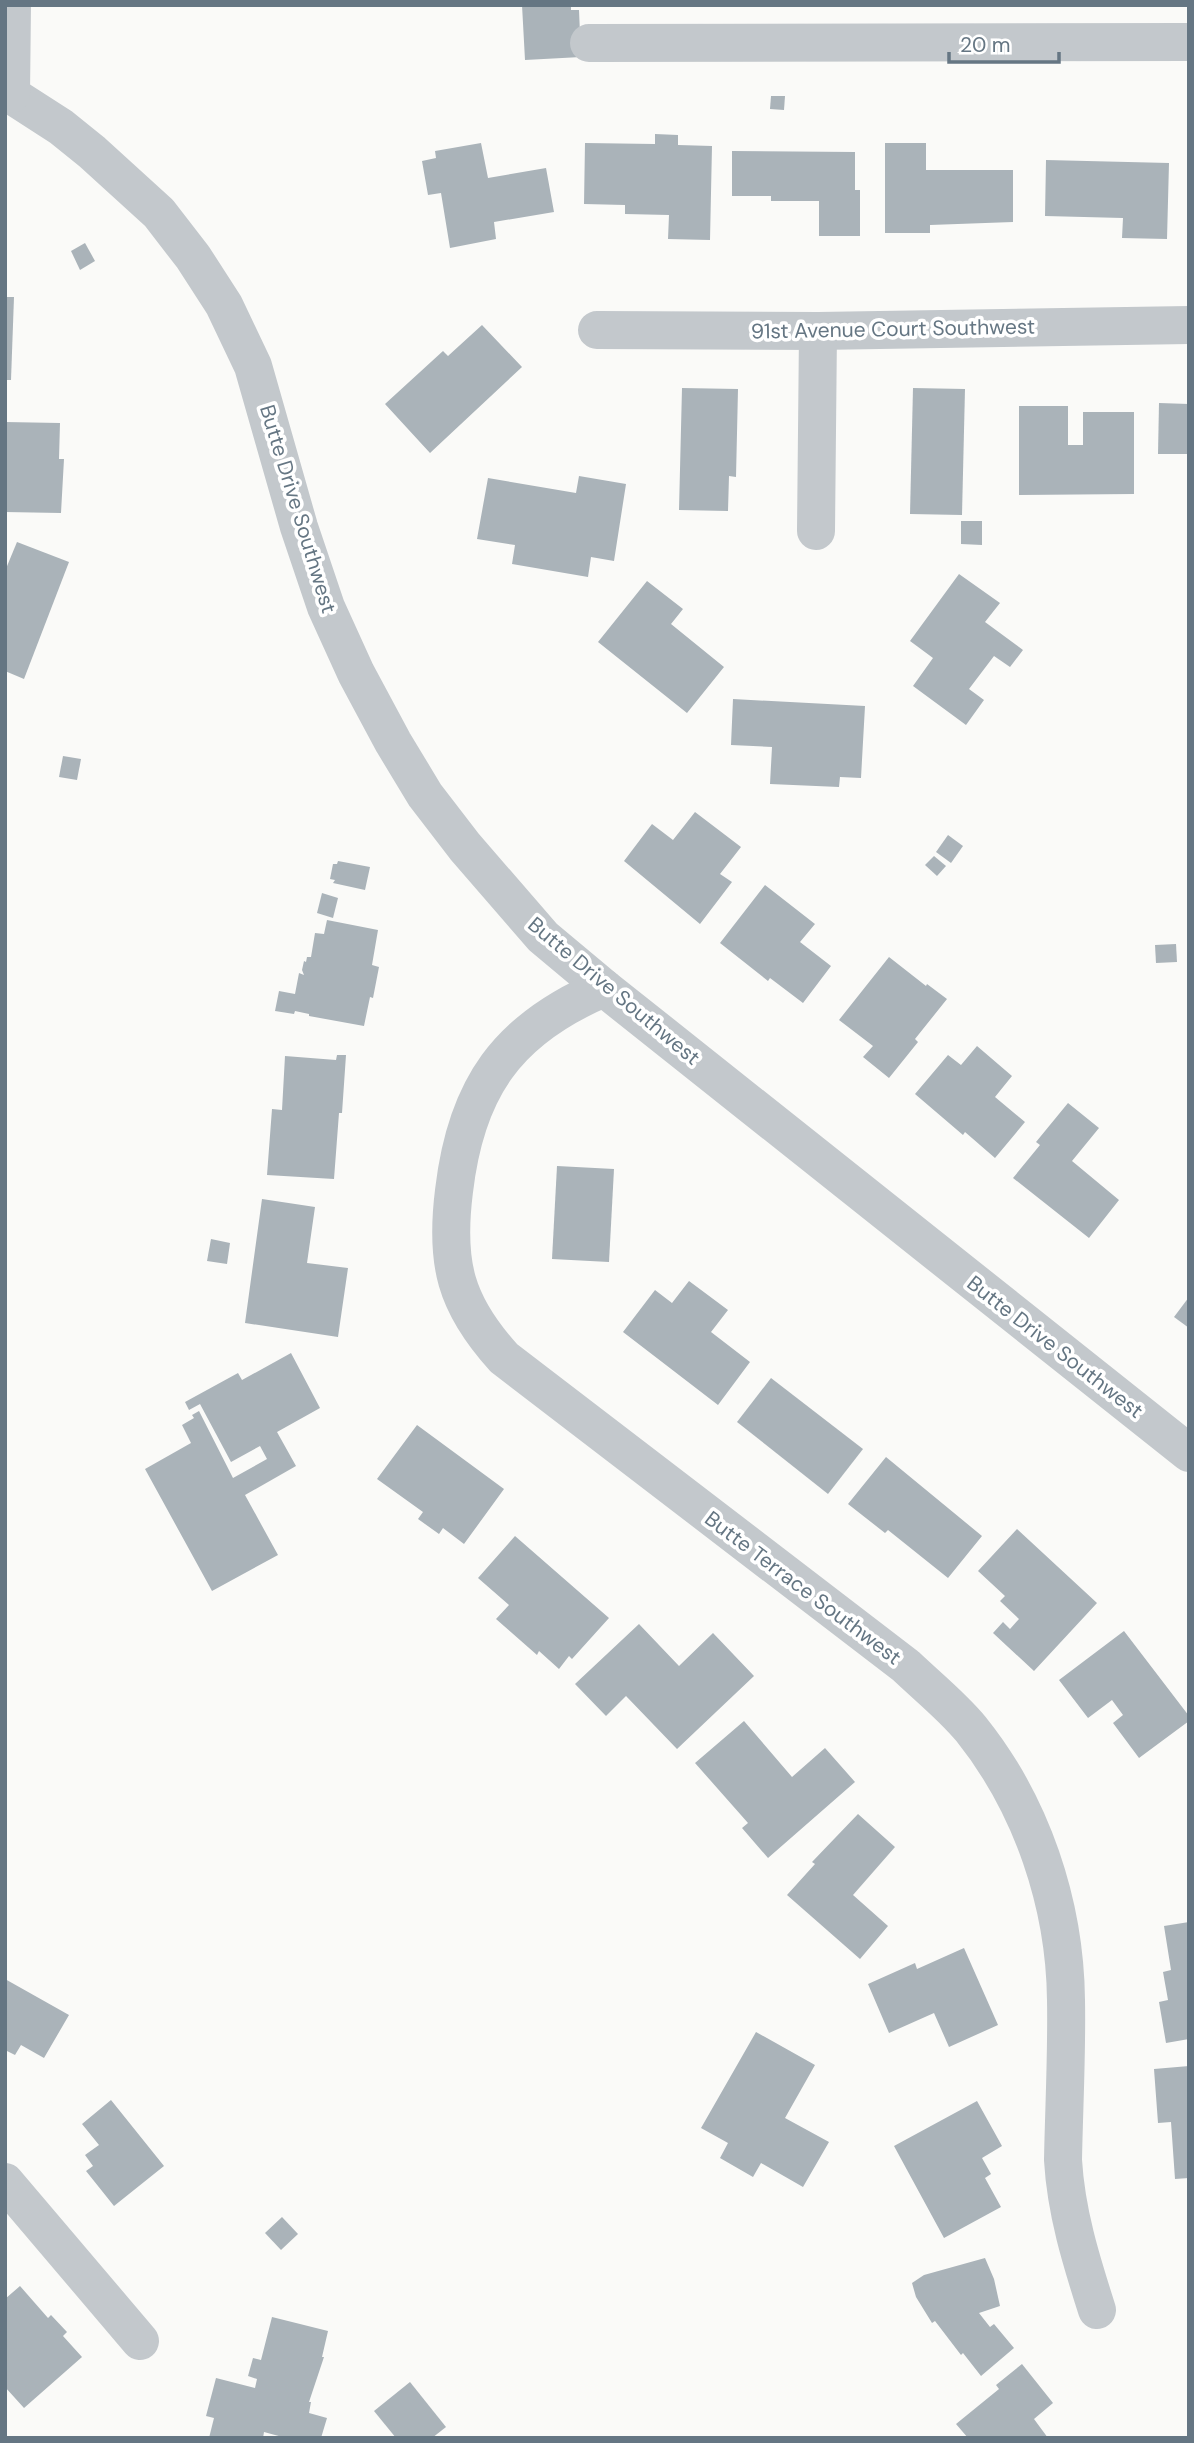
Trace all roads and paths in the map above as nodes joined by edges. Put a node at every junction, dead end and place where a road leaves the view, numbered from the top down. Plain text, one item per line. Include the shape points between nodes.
1 (12, 5) edge
2 (1189, 42) edge
3 (589, 43) dead end
4 (8, 92) edge
5 (1189, 325) edge
6 (597, 330) dead end
7 (818, 331) junction
8 (816, 531) dead end
9 (604, 988) junction
10 (1189, 1453) edge
11 (5, 2182) edge
12 (1097, 2310) dead end
13 (140, 2341) dead end

1 - 4 street
2 - 3 street
4 - 9 street, Butte Drive Southwest via 92,152 159,213 193,257 253,366 326,607 393,742 425,795 465,847 543,937
5 - 7 street, 91st Avenue Court Southwest
6 - 7 street, 91st Avenue Court Southwest
7 - 8 street
9 - 10 street, Butte Drive Southwest
9 - 12 street, Butte Terrace Southwest via 543,1020 515,1045 473,1106 459,1152 449,1228 462,1299 484,1336 504,1358 915,1675 972,1730 1005,1778 1030,1826 1060,1929 1066,1998 1064,2185
11 - 13 street

